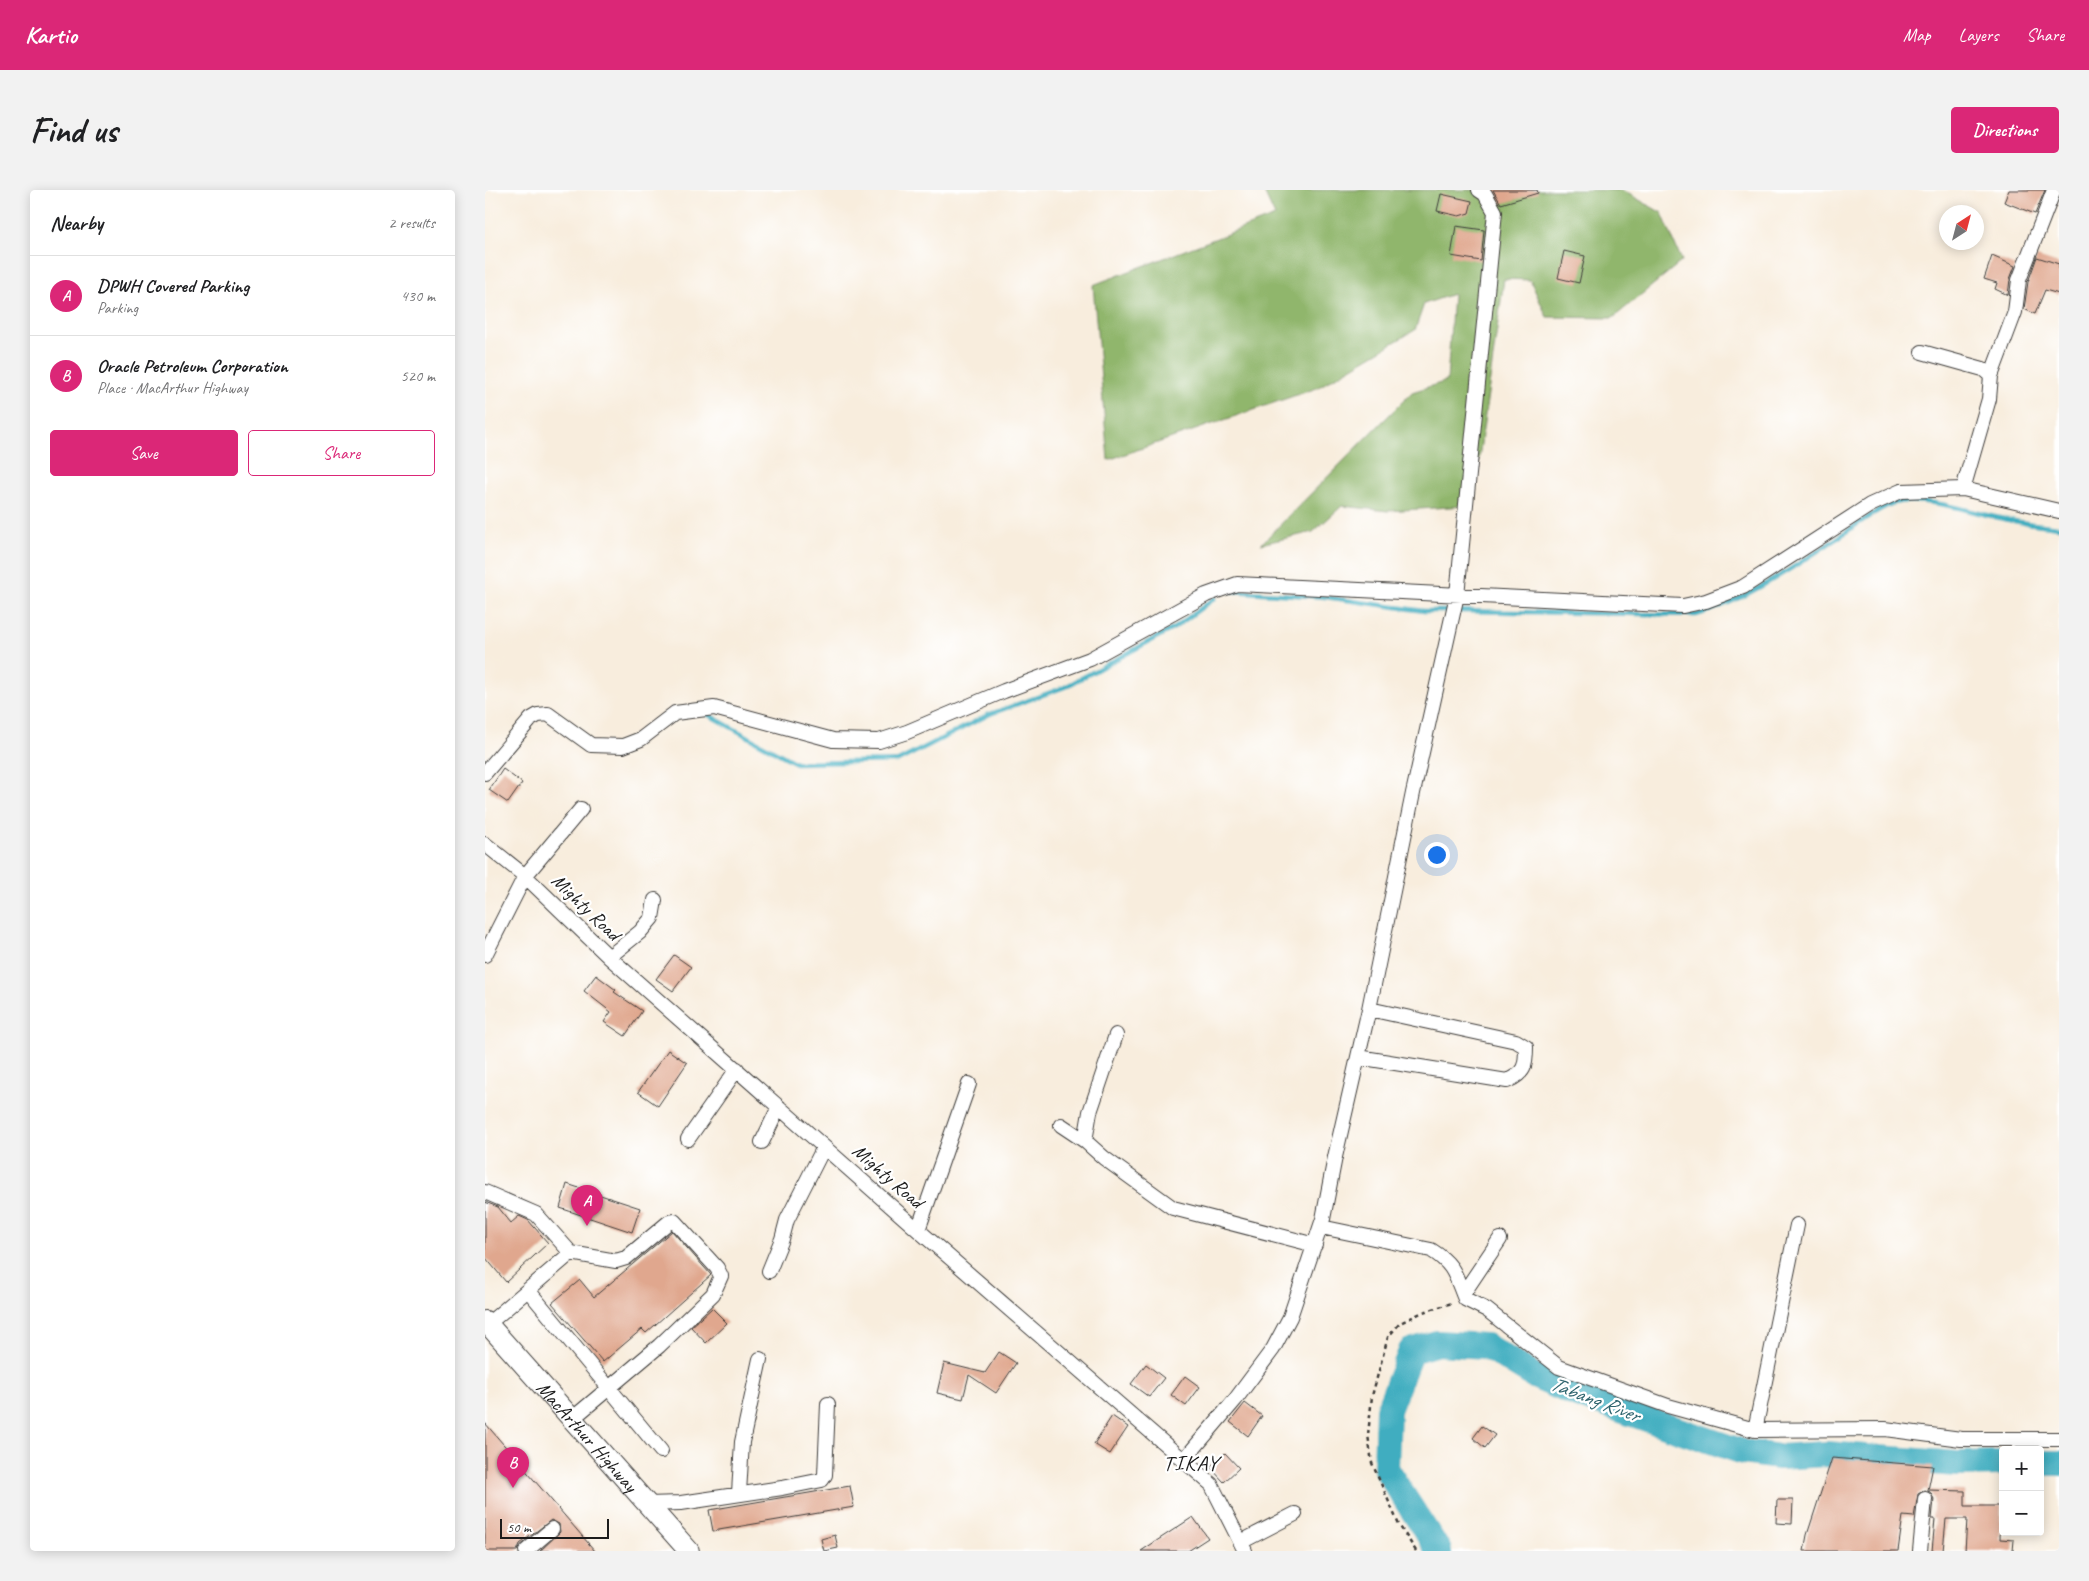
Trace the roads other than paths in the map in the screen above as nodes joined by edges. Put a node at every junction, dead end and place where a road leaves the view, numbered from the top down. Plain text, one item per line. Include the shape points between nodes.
1 (1479, 190) edge
2 (2054, 190) edge
3 (1922, 352) dead end
4 (1991, 376) junction
5 (1963, 489) junction
6 (2059, 511) edge
7 (1457, 595) junction
8 (485, 773) edge
9 (581, 809) dead end
10 (485, 844) edge
11 (525, 876) junction
12 (655, 900) dead end
13 (485, 955) edge
14 (609, 957) junction
15 (1369, 1009) junction
16 (1116, 1035) dead end
17 (1358, 1057) junction
18 (737, 1069) junction
19 (969, 1084) dead end
20 (779, 1107) junction
21 (1061, 1125) dead end
22 (688, 1139) dead end
23 (1085, 1141) junction
24 (762, 1142) dead end
25 (824, 1146) junction
26 (485, 1192) edge
27 (1797, 1225) dead end
28 (1321, 1227) junction
29 (918, 1230) junction
30 (1500, 1239) dead end
31 (1315, 1245) junction
32 (571, 1253) junction
33 (769, 1271) dead end
34 (528, 1290) junction
35 (1464, 1296) junction
36 (487, 1323) edge
37 (760, 1359) dead end
38 (609, 1389) junction
39 (828, 1404) dead end
40 (572, 1419) junction
41 (1755, 1430) junction
42 (2059, 1439) edge
43 (661, 1451) dead end
44 (1184, 1460) junction
45 (739, 1494) junction
46 (1925, 1499) dead end
47 (647, 1504) junction
48 (1295, 1514) dead end
49 (552, 1529) dead end
50 (1243, 1546) edge
51 (526, 1551) edge
52 (689, 1551) edge
53 (1920, 1551) edge

1 - 7 street via 1495,212
2 - 4 street via 2019,280 2015,312
3 - 4 street via 1983,370
4 - 5 street via 1989,399
5 - 6 street
5 - 7 street via 1901,491 1870,505 1743,587 1683,606
7 - 8 street via 1237,584 1206,595 1090,659 879,741 833,740 714,708 675,714 641,739 623,746 591,745 548,714 543,714 531,719
7 - 15 street
9 - 11 street
10 - 11 street, Mighty Road
11 - 13 street
11 - 14 street, Mighty Road
12 - 14 street via 652,918
14 - 18 street, Mighty Road
15 - 17 street
15 - 17 street via 1516,1041 1526,1047 1526,1064 1518,1076 1507,1080
16 - 23 street via 1090,1112
17 - 28 street
18 - 20 street, Mighty Road
18 - 22 street
19 - 29 street
20 - 24 street
20 - 25 street, Mighty Road
21 - 23 street
23 - 31 street via 1173,1208
25 - 29 street, Mighty Road
25 - 33 street via 787,1220 783,1239
26 - 32 street via 536,1214
27 - 41 street
28 - 31 street
28 - 35 street via 1431,1250 1445,1258 1458,1278
29 - 44 street, Mighty Road
30 - 35 street
31 - 44 street via 1290,1317 1273,1349
32 - 34 street
32 - 38 street via 616,1261 626,1258 674,1221 721,1276 713,1294
34 - 36 street
34 - 38 street
35 - 41 street via 1487,1310 1559,1367 1668,1406
36 - 40 highway, MacArthur Highway
37 - 45 street via 742,1442
38 - 40 street
38 - 43 street
39 - 45 street via 825,1475 822,1480
40 - 47 highway, MacArthur Highway
41 - 42 street via 1885,1429 1961,1439
44 - 50 street, Mighty Road via 1211,1484
45 - 47 street via 681,1503
46 - 53 street
47 - 52 highway, MacArthur Highway
48 - 50 street
49 - 51 street

